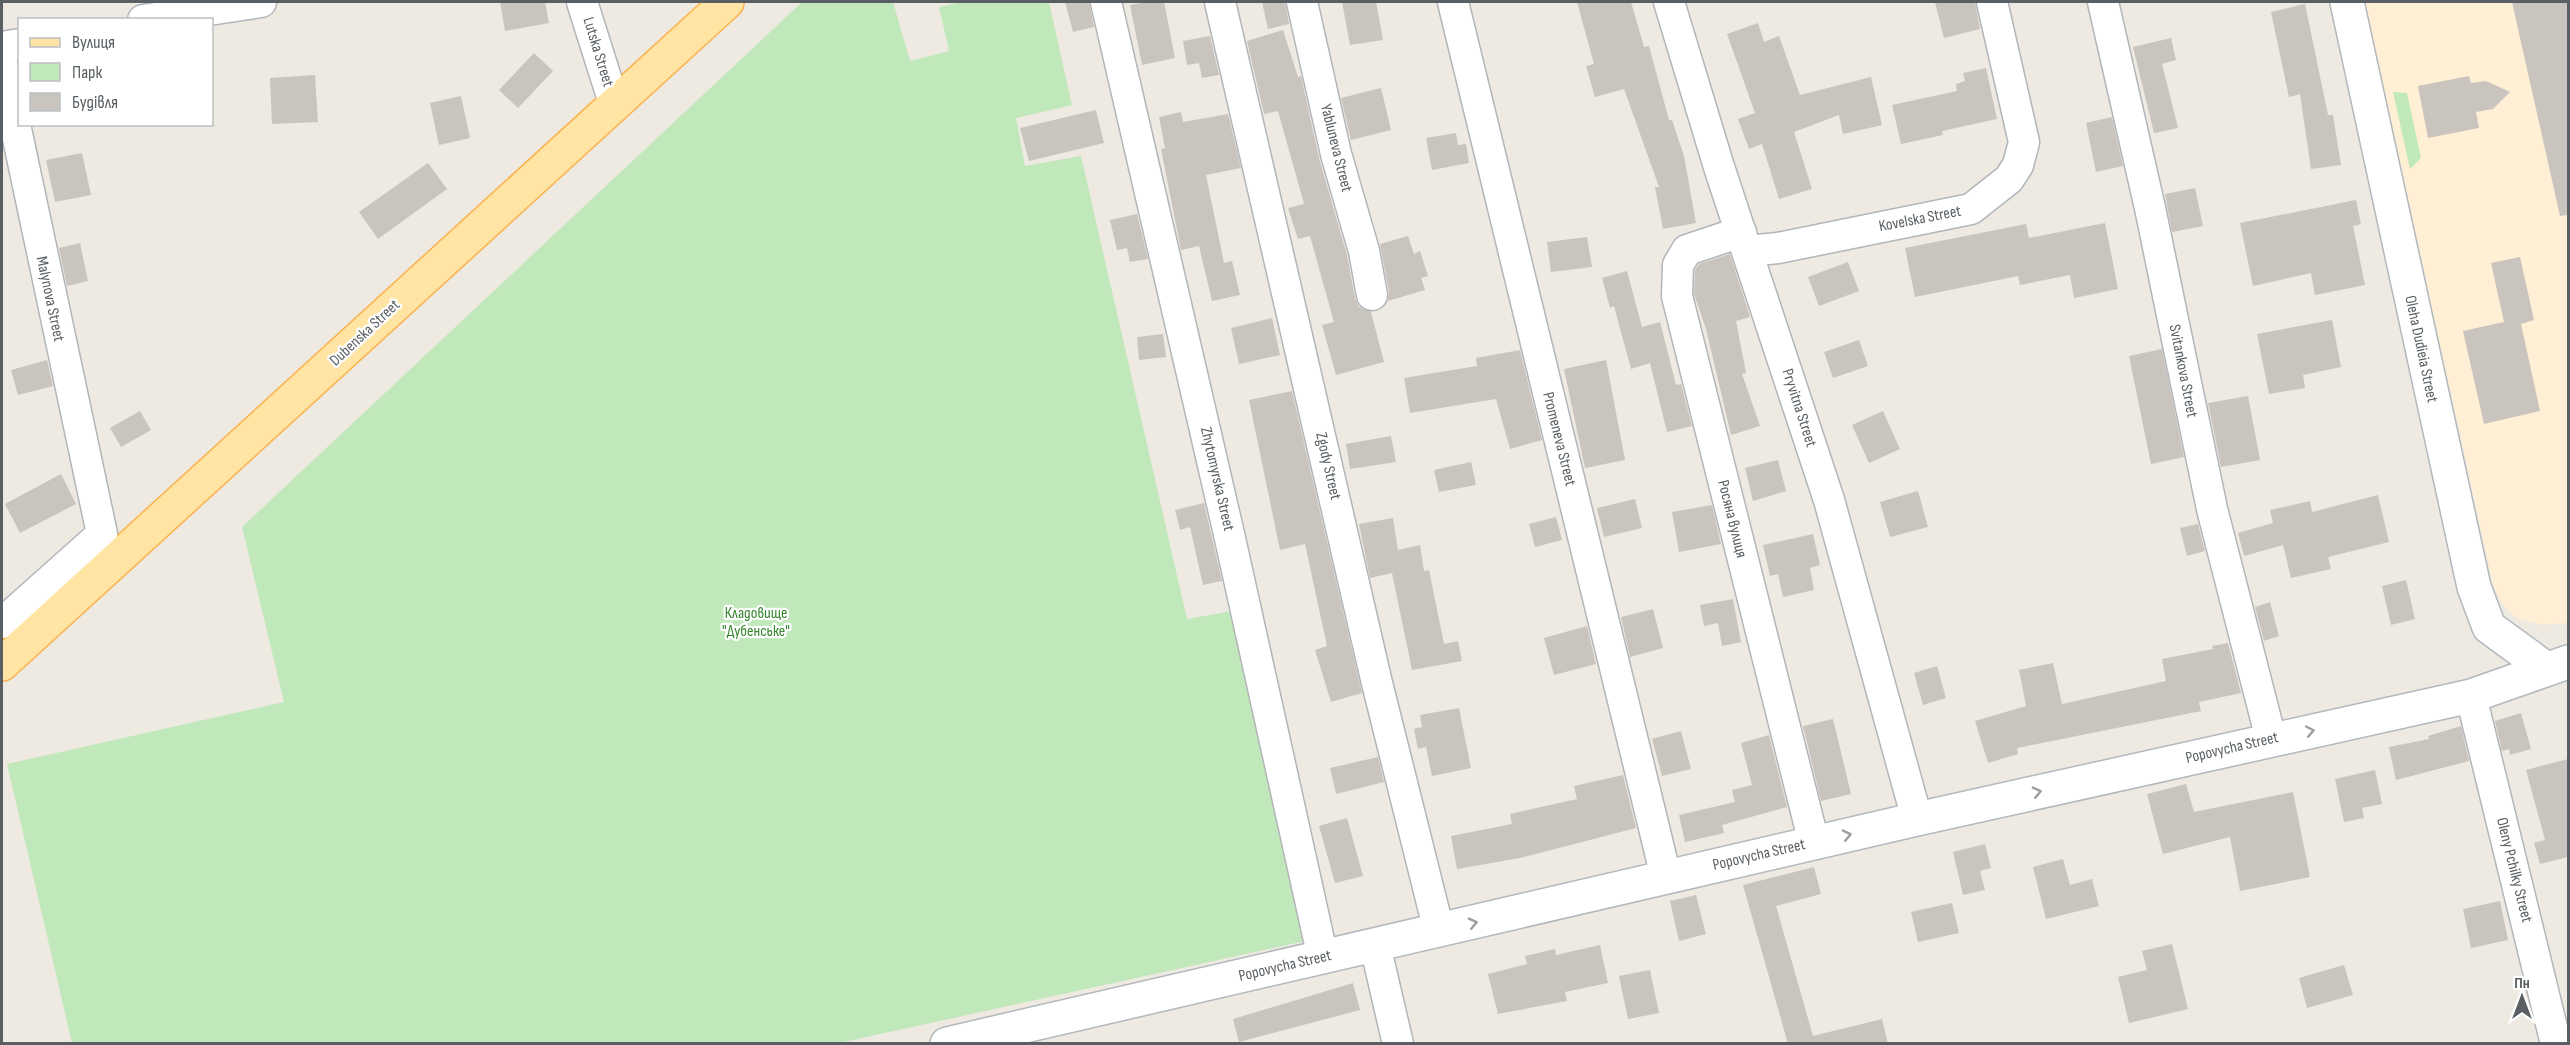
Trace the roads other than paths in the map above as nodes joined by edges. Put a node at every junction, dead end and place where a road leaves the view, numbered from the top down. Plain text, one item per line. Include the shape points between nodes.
1 (261, 2) edge
2 (582, 2) edge
3 (728, 2) edge
4 (1106, 2) edge
5 (1220, 2) edge
6 (1302, 2) edge
7 (1453, 2) edge
8 (1669, 2) edge
9 (1992, 2) edge
10 (2103, 2) edge
11 (2347, 2) edge
12 (187, 6) edge
13 (149, 18) edge
14 (18, 44) edge
15 (2, 47) edge
16 (2, 63) edge
17 (614, 103) junction
18 (1744, 241) junction
19 (1372, 295) dead end
20 (2, 623) edge
21 (2, 664) edge
22 (2557, 665) edge
23 (2471, 696) junction
24 (2271, 739) junction
25 (1917, 819) junction
26 (1814, 843) junction
27 (1666, 877) junction
28 (1439, 931) junction
29 (1375, 945) junction
30 (1323, 958) junction
31 (962, 1042) edge
32 (1398, 1044) edge
33 (2556, 1044) edge

1 - 12 street
2 - 17 street, Lutska Street
3 - 17 main road, Dubenska Street
4 - 30 street, Zhytomyrska Street
5 - 28 street, Zgody Street via 1376,679
6 - 19 street, Yabluneva Street
7 - 27 street, Promeneva Street
8 - 18 street, Pryvitna Street
9 - 18 street, Kovelska Street via 2024,142 2019,165 2009,179 1971,209 1778,248
10 - 24 street, Svitankova Street via 2212,509
11 - 22 street, Oleha Dudieia Street via 2474,587 2489,627
12 - 13 street
14 - 15 street
16 - 20 street, Malynova Street via 102,534
17 - 21 main road, Dubenska Street
18 - 25 street, Pryvitna Street via 1829,500
18 - 26 street, Росяна вулиця via 1687,250 1678,265 1677,296
22 - 23 street, Popovycha Street
24 -> 23 street, Popovycha Street
23 - 33 street, Oleny Pchilky Street
25 -> 24 street, Popovycha Street
26 -> 25 street, Popovycha Street
26 - 27 street, Popovycha Street
28 -> 27 street, Popovycha Street
28 - 29 street, Popovycha Street
29 - 30 street, Popovycha Street
29 - 32 street
30 - 31 street, Popovycha Street

